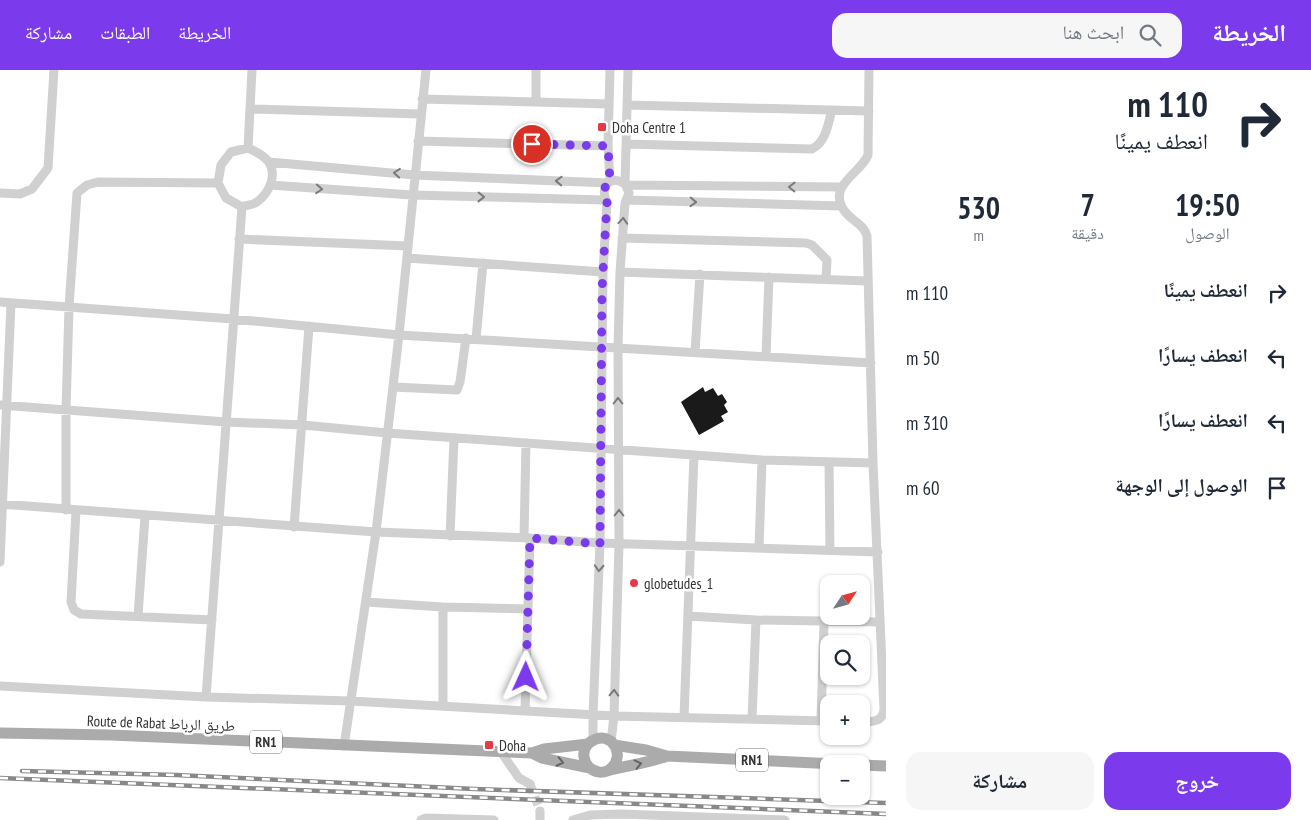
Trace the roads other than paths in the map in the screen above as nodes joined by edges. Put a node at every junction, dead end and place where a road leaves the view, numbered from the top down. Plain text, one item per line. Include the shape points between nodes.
1 (54, 70) edge
2 (252, 70) edge
3 (426, 70) edge
4 (536, 70) edge
5 (610, 70) edge
6 (628, 70) edge
7 (869, 70) edge
8 (422, 99) junction
9 (536, 102) junction
10 (609, 104) junction
11 (627, 105) junction
12 (250, 109) junction
13 (832, 110) junction
14 (868, 111) junction
15 (420, 114) junction
16 (418, 141) junction
17 (626, 144) junction
18 (608, 146) junction
19 (248, 148) junction
20 (269, 162) junction
21 (414, 175) junction
22 (609, 182) junction
23 (218, 183) junction
24 (270, 185) junction
25 (626, 185) junction
26 (841, 188) junction
27 (0, 194) edge
28 (412, 195) junction
29 (606, 201) junction
30 (626, 201) junction
31 (841, 206) junction
32 (242, 207) junction
33 (622, 238) junction
34 (239, 239) junction
35 (408, 246) junction
36 (407, 258) junction
37 (483, 263) junction
38 (603, 272) junction
39 (620, 272) junction
40 (700, 274) junction
41 (769, 277) junction
42 (826, 279) junction
43 (867, 282) junction
44 (0, 302) edge
45 (11, 303) junction
46 (69, 307) junction
47 (233, 319) junction
48 (310, 326) junction
49 (399, 335) junction
50 (466, 338) junction
51 (476, 339) junction
52 (602, 347) junction
53 (618, 347) junction
54 (695, 352) junction
55 (766, 356) junction
56 (871, 363) junction
57 (392, 387) junction
58 (3, 406) edge
59 (66, 410) junction
60 (226, 422) junction
61 (303, 425) junction
62 (387, 433) junction
63 (454, 438) junction
64 (526, 444) junction
65 (601, 449) junction
66 (618, 450) junction
67 (694, 455) junction
68 (762, 460) junction
69 (829, 462) junction
70 (873, 463) junction
71 (1, 505) edge
72 (71, 510) junction
73 (145, 516) junction
74 (219, 521) junction
75 (294, 527) junction
76 (376, 532) junction
77 (450, 536) junction
78 (527, 538) junction
79 (600, 544) junction
80 (619, 544) junction
81 (691, 546) junction
82 (759, 548) junction
83 (830, 550) junction
84 (878, 552) junction
85 (0, 562) edge
86 (366, 602) junction
87 (443, 607) junction
88 (527, 609) junction
89 (138, 616) junction
90 (688, 616) junction
91 (212, 620) junction
92 (756, 620) junction
93 (820, 622) edge
94 (870, 622) edge
95 (880, 622) junction
96 (824, 625) edge
97 (0, 686) edge
98 (825, 695) edge
99 (206, 697) junction
100 (351, 701) junction
101 (443, 706) junction
102 (525, 711) junction
103 (593, 715) junction
104 (614, 716) junction
105 (684, 717) junction
106 (752, 719) junction
107 (820, 721) edge
108 (870, 721) edge
109 (0, 733) edge
110 (590, 742) junction
111 (612, 743) junction
112 (344, 746) junction
113 (501, 752) junction
114 (532, 753) junction
115 (667, 756) junction
116 (820, 763) edge
117 (870, 765) edge
118 (886, 766) edge
119 (590, 768) junction
120 (609, 770) junction
121 (530, 784) tunnel mouth
122 (421, 820) edge
123 (494, 820) edge
124 (573, 820) edge
125 (785, 820) edge

1 - 27 street via 48,168 32,189 20,194
2 - 12 street
3 - 8 street
4 - 9 street
5 - 10 street
6 - 11 street
7 - 14 street
8 - 9 street
8 - 15 street
9 - 10 street
10 - 18 street
11 - 13 street
11 - 17 street
12 - 15 street
12 - 19 street
13 - 14 street
13 - 17 street via 823,139 812,149
14 - 26 street via 868,156
15 - 16 street
16 - 18 street
16 - 21 street
17 - 25 street
18 - 22 street
19 - 20 street
19 - 23 street via 232,152 221,165
21 -> 20 street
20 - 24 street via 273,175
22 -> 21 street
21 - 28 street
22 - 25 street via 615,180
22 - 29 street via 603,194
23 - 32 street via 226,198
23 - 46 street via 98,182 87,185 78,193
24 -> 28 street
24 - 32 street via 255,203
26 -> 25 street
25 - 30 street via 629,193
26 - 31 street
28 -> 29 street
28 - 35 street
29 - 30 street via 616,206
29 - 38 street
30 -> 31 street
33 -> 30 street
31 - 43 street via 866,232
32 - 34 street
33 - 39 street
33 - 42 street via 806,243 827,260
34 - 35 street
34 - 47 street
35 - 36 street
36 - 37 street
36 - 49 street
37 - 38 street
37 - 51 street
38 - 52 street
39 - 40 street
39 - 53 street
40 - 41 street
40 - 54 street
41 - 42 street
41 - 55 street
42 - 43 street
43 - 56 street
44 - 45 street
45 - 46 street
45 - 58 street
46 - 47 street
46 - 59 street
47 - 48 street
47 - 60 street
48 - 49 street
48 - 61 street
49 - 50 street
49 - 57 street
50 - 51 street
50 - 57 street via 457,390
51 - 52 street
52 - 53 street
52 - 65 street
53 - 54 street
66 -> 53 street
54 - 55 street
55 - 56 street
56 - 70 street
57 - 62 street
58 - 59 street
58 - 71 street
59 - 60 street
59 - 72 street
60 - 61 street
60 - 74 street
61 - 62 street
61 - 75 street
62 - 63 street
62 - 76 street
63 - 64 street
63 - 77 street
64 - 65 street
64 - 78 street
65 - 66 street
65 - 79 street
66 - 67 street
80 -> 66 street
67 - 68 street
67 - 81 street
68 - 69 street
68 - 82 street
69 - 70 street
69 - 83 street
70 - 84 street
71 - 72 street
71 - 85 street
72 - 73 street
72 - 89 street via 71,602 74,610 81,614
73 - 74 street
73 - 89 street
74 - 75 street
74 - 91 street
75 - 76 street
76 - 77 street
76 - 86 street
77 - 78 street
78 - 79 street
78 - 88 street
79 - 80 street
79 -> 103 street
80 - 81 street
104 -> 80 street
81 - 82 street
81 - 90 street
82 - 83 street
83 - 84 street
84 - 95 street
86 - 87 street
86 - 100 street
87 - 88 street
87 - 101 street
88 - 102 street
89 - 91 street
90 - 92 street
90 - 105 street
91 - 99 street
92 - 93 street
92 - 106 street
94 - 95 street
95 - 108 street via 884,712 882,717
96 - 98 street
97 - 99 street
99 - 100 street
100 - 101 street
100 - 112 street
101 - 102 street
102 - 103 street
103 - 104 street
103 - 110 street
104 - 105 street
104 - 111 street
105 - 106 street
106 - 107 street
109 - 112 main road, Route de Rabat طريق الرباط / RN1
110 - 111 main road, RN1 via 600,738
110 - 114 main road, Route de Rabat طريق الرباط / RN1
110 - 119 main road via 585,748 584,759
111 - 115 main road, RN1
111 - 120 main road via 617,749 618,759
112 - 113 main road, Route de Rabat طريق الرباط / RN1
113 - 114 main road, Route de Rabat طريق الرباط / RN1
113 - 121 street via 519,778
114 -> 119 main road, Route de Rabat طريق الرباط / RN1
115 - 116 main road, RN1
120 -> 115 main road, RN1
117 - 118 main road
119 - 120 main road, RN1 via 599,772
122 - 123 street
124 - 125 street via 590,815 621,814

